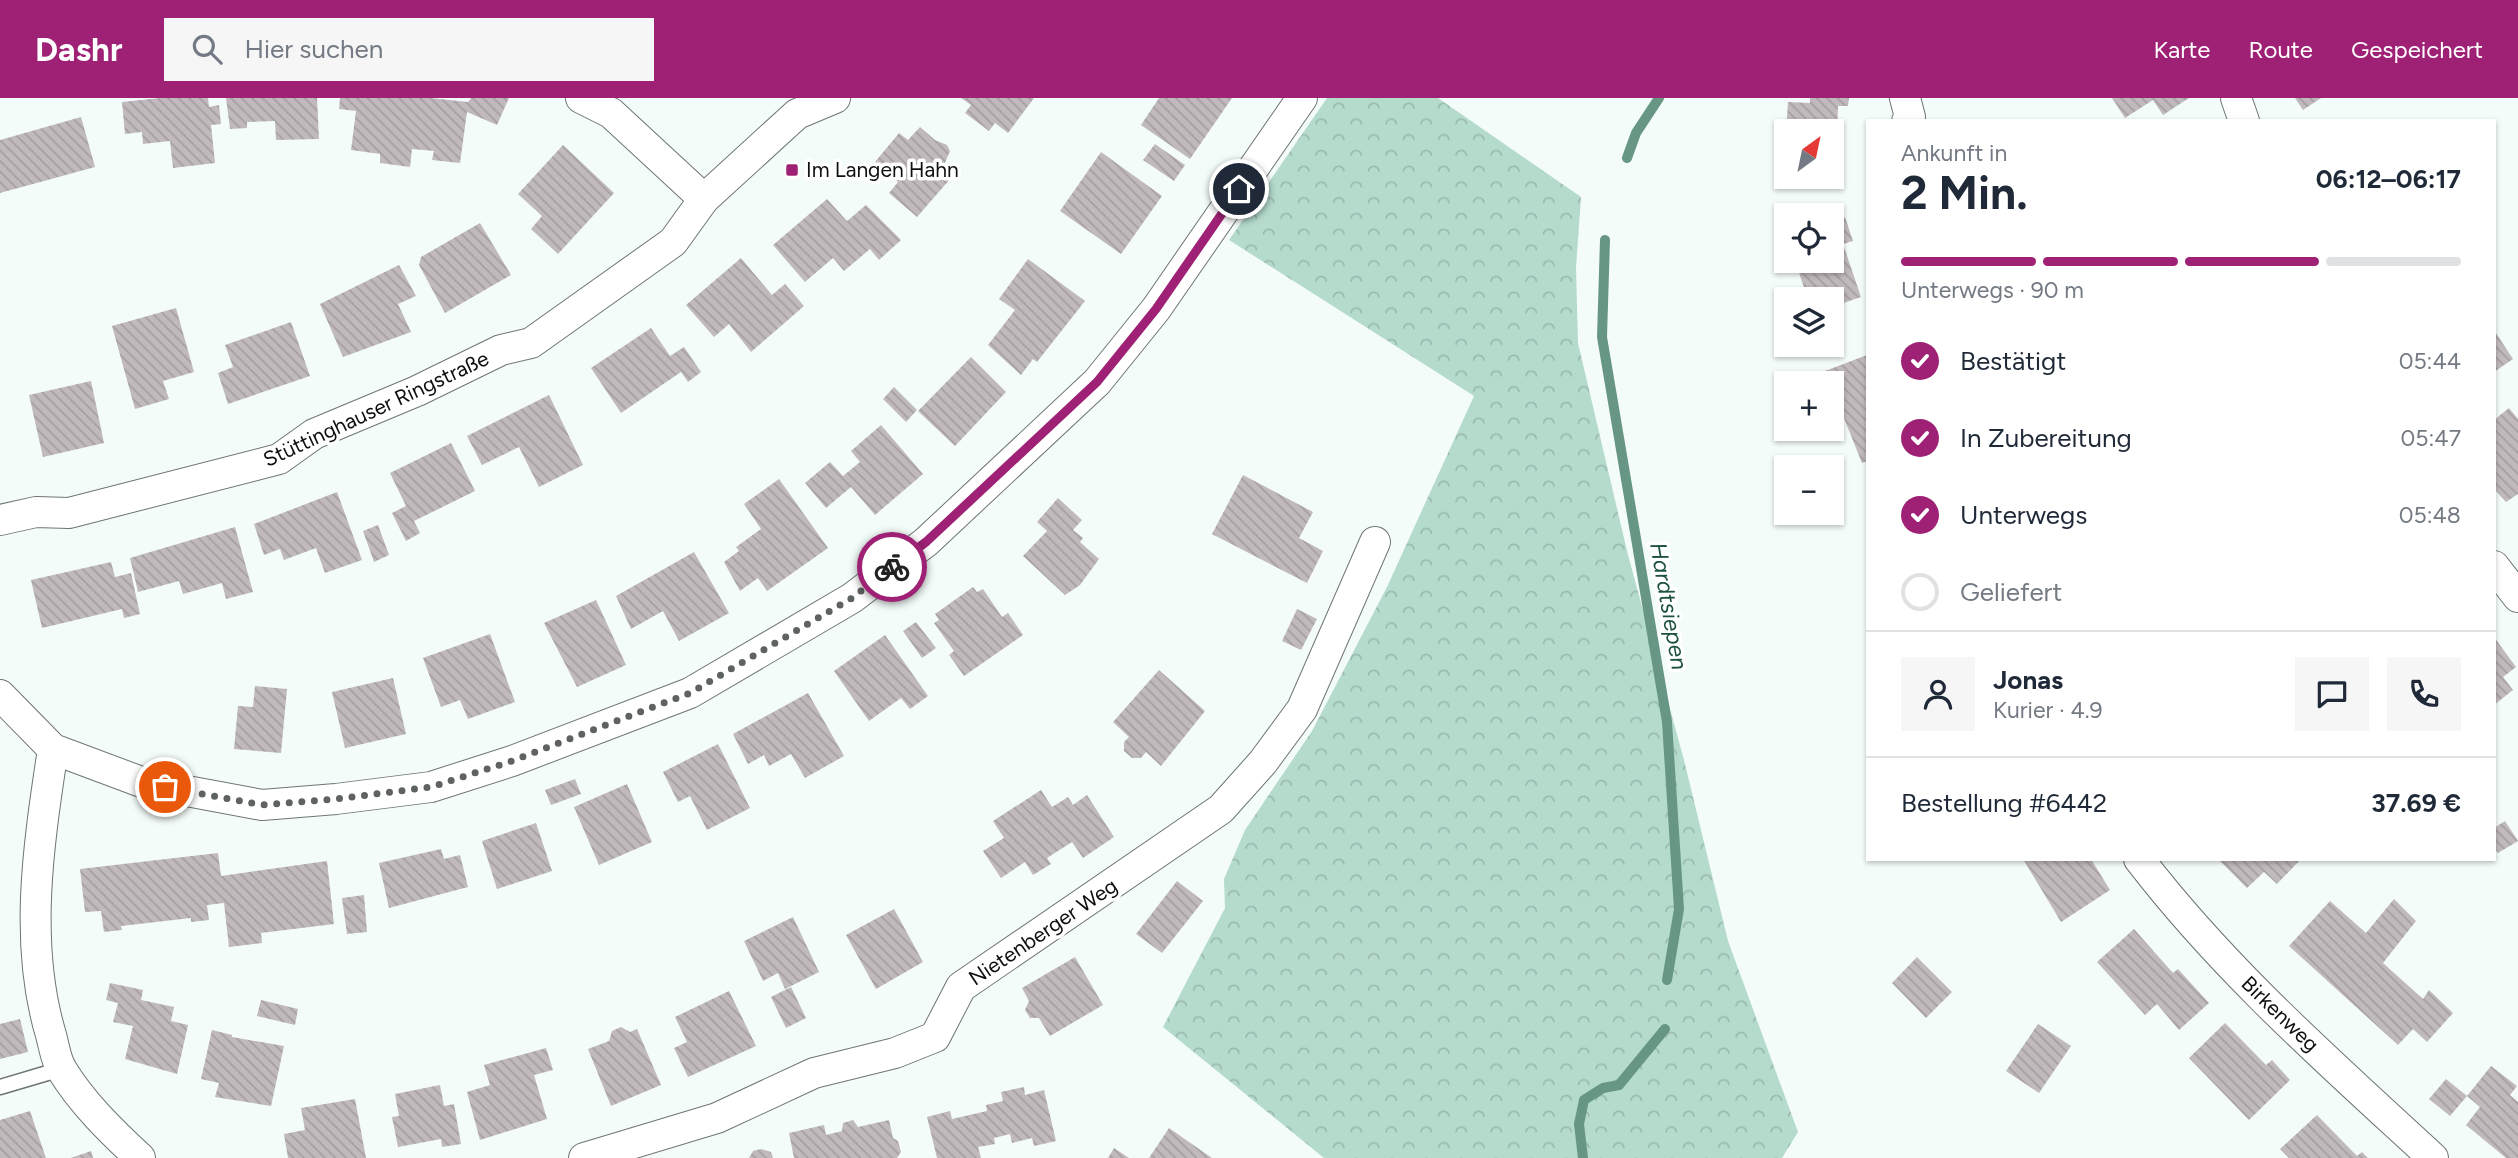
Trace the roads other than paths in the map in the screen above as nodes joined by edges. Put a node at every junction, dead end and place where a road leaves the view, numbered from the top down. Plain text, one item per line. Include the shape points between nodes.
1 (581, 98) edge
2 (835, 98) edge
3 (1301, 98) edge
4 (1905, 98) edge
5 (2236, 98) edge
6 (1908, 119) edge
7 (2243, 119) edge
8 (704, 199) junction
9 (0, 520) edge
10 (1375, 542) dead end
11 (2496, 569) edge
12 (2518, 597) edge
13 (0, 695) edge
14 (53, 749) junction
15 (2140, 861) edge
16 (61, 1069) junction
17 (0, 1087) edge
18 (140, 1158) edge
19 (584, 1158) edge
20 (2432, 1158) edge

1 - 8 street via 611,113
2 - 8 street, Stüttinghauser Ringstraße via 797,114
3 - 14 street via 1156,309 1097,382 926,542 862,590 690,693 431,787 336,799 262,805 207,796 144,783
4 - 6 street
5 - 7 street
8 - 9 street, Stüttinghauser Ringstraße via 673,242 531,343 501,350 314,434 279,459 69,513 36,512
10 - 19 street, Nietenberger Weg via 1302,709 1222,809 961,988 934,1037 895,1053 814,1073 717,1118
11 - 12 street
13 - 14 street
14 - 16 street via 38,851 36,907 41,1002
15 - 20 street, Birkenweg via 2253,989
16 - 17 lane
16 - 18 street via 108,1128

